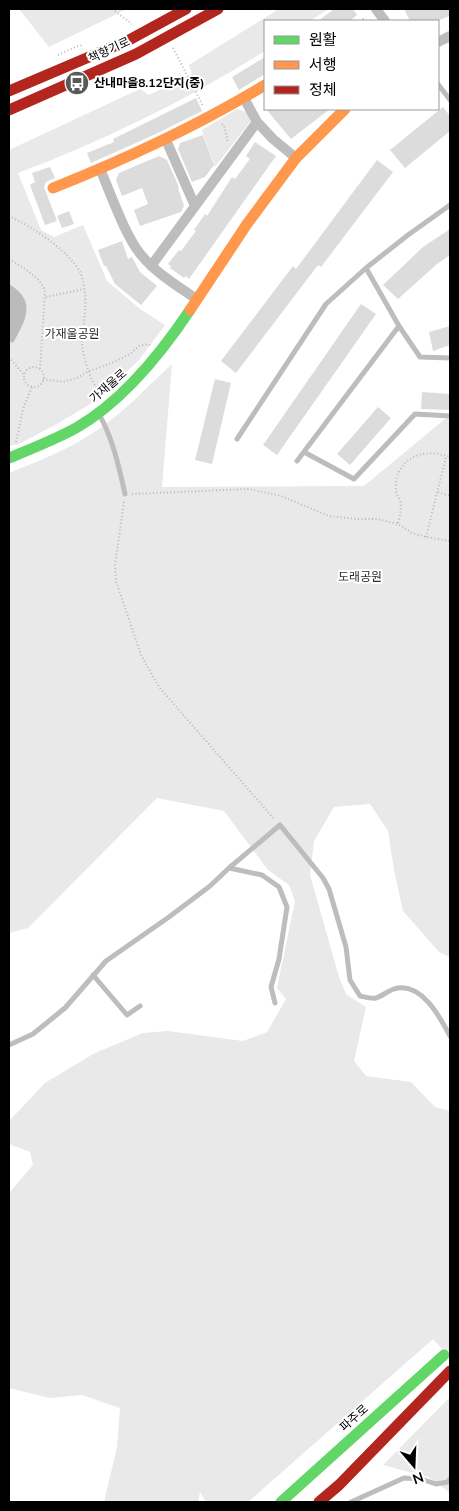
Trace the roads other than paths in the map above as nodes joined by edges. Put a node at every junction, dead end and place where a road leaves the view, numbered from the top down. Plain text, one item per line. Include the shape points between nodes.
1 (186, 9) edge
2 (218, 9) edge
3 (376, 9) edge
4 (384, 20) edge
5 (439, 85) edge
6 (264, 86) edge
7 (9, 91) edge
8 (244, 98) junction
9 (450, 100) edge
10 (9, 110) edge
11 (342, 110) edge
12 (257, 122) junction
13 (166, 140) junction
14 (296, 158) junction
15 (100, 170) junction
16 (53, 188) dead end
17 (450, 205) edge
18 (195, 206) junction
19 (151, 266) junction
20 (366, 268) junction
21 (196, 299) junction
22 (399, 326) junction
23 (450, 358) edge
24 (98, 413) junction
25 (450, 416) edge
26 (237, 439) dead end
27 (304, 452) junction
28 (13, 456) edge
29 (297, 461) dead end
30 (125, 494) road end
31 (229, 868) junction
32 (93, 975) junction
33 (275, 1004) dead end
34 (140, 1006) dead end
35 (450, 1036) edge
36 (9, 1046) edge
37 (444, 1355) dead end
38 (450, 1371) edge
39 (450, 1479) edge
40 (282, 1502) edge
41 (319, 1502) edge
42 (351, 1502) edge

1 - 7 main road, 책향기로 via 129,40
2 - 10 main road, 책향기로 via 127,58
3 - 4 street
5 - 9 lane
6 - 8 main road
8 - 12 street
8 - 13 main road
11 - 14 main road, 가재울로
12 - 14 street
12 - 18 street
13 - 15 main road
13 - 18 street
14 - 21 main road, 가재울로
15 - 16 main road
15 - 19 street via 133,242
17 - 20 lane
18 - 19 street
19 - 21 street
20 - 22 lane
20 - 26 lane via 326,304
21 - 24 main road, 가재울로 via 159,354 134,382
22 - 23 lane via 420,357
22 - 27 lane
24 - 28 main road, 가재울로 via 52,440
24 - 30 lane via 116,456
25 - 27 lane via 416,414 354,479
27 - 29 lane
31 - 32 lane via 210,886 106,961
31 - 33 lane via 262,875 279,887 287,907 271,987
31 - 35 lane via 280,825 329,889 346,946 350,980 360,996 376,998 395,988 409,989 424,997
32 - 34 lane via 127,1015
32 - 36 lane via 65,1008 33,1034
37 - 40 main road, 파주로
38 - 41 main road
39 - 42 lane via 436,1484 404,1478

